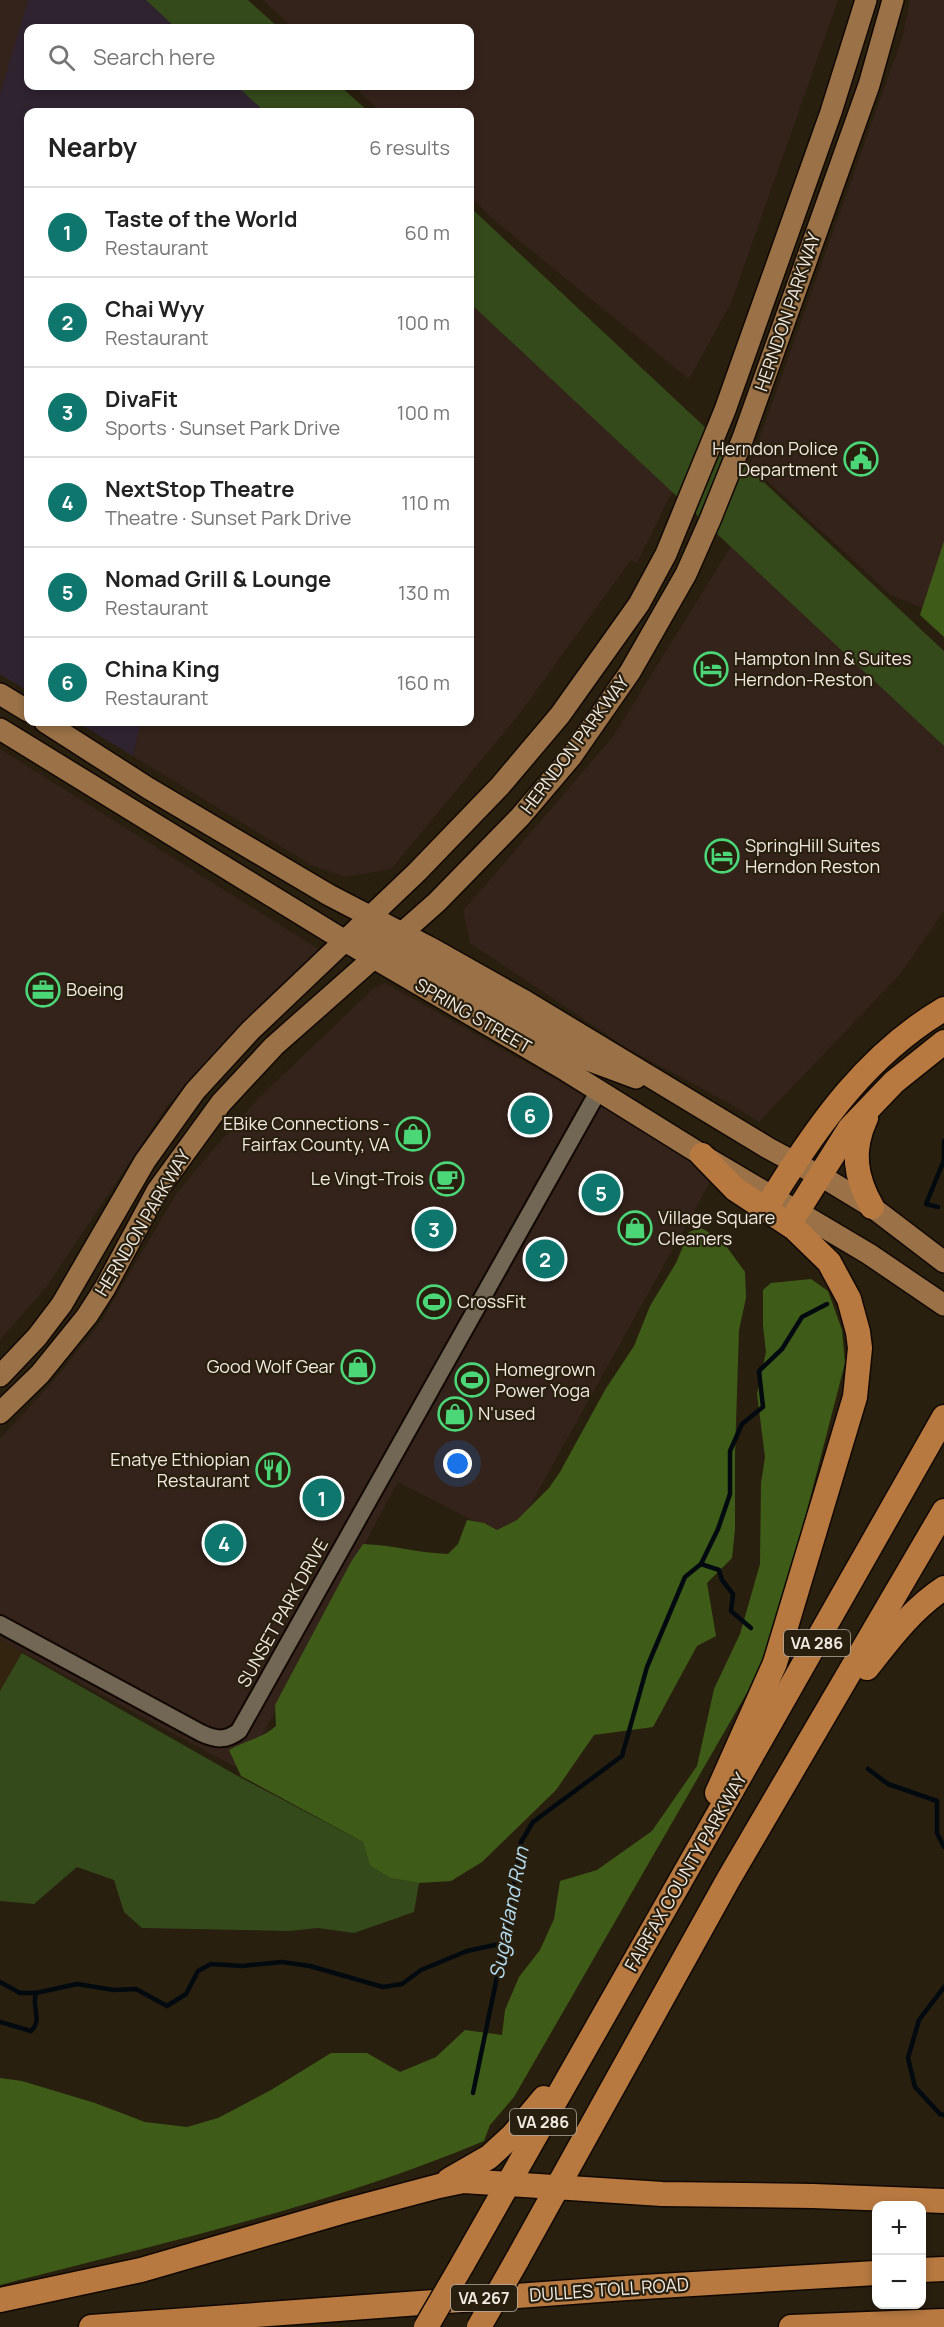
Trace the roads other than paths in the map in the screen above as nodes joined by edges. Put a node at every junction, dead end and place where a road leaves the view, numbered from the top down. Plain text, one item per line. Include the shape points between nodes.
1 (866, 0) edge
2 (893, 0) edge
3 (0, 694) edge
4 (24, 709) edge
5 (51, 726) edge
6 (0, 729) edge
7 (358, 929) junction
8 (387, 945) junction
9 (944, 1009) edge
10 (944, 1042) edge
11 (599, 1090) junction
12 (879, 1096) junction
13 (702, 1155) junction
14 (795, 1162) junction
15 (819, 1175) junction
16 (773, 1197) junction
17 (872, 1207) junction
18 (797, 1212) junction
19 (944, 1262) edge
20 (944, 1305) edge
21 (0, 1376) edge
22 (0, 1413) edge
23 (944, 1417) edge
24 (944, 1511) edge
25 (944, 1588) edge
26 (0, 1624) edge
27 (812, 1739) junction
28 (688, 1868) junction
29 (578, 2060) junction
30 (508, 2184) junction
31 (439, 2186) junction
32 (558, 2188) junction
33 (944, 2201) edge
34 (944, 2269) edge
35 (926, 2271) edge
36 (872, 2273) edge
37 (0, 2300) edge
38 (944, 2321) edge
39 (91, 2327) edge
40 (426, 2327) edge
41 (479, 2327) edge
42 (792, 2327) edge

1 - 7 main road, HERNDON PARKWAY via 831,112 725,410 687,505 639,604 528,754 471,818
2 - 8 main road, HERNDON PARKWAY via 869,85 755,406 710,520 674,597 615,694 557,774 495,843
3 - 4 main road
5 - 7 main road, SPRING STREET via 329,895
6 - 7 main road, SPRING STREET
7 - 8 main road, SPRING STREET
7 - 8 main road, SPRING STREET
7 - 21 main road, HERNDON PARKWAY via 250,1031 195,1091 145,1161 62,1304
8 - 11 main road, SPRING STREET
8 - 14 main road, SPRING STREET via 576,1030
8 - 22 main road, HERNDON PARKWAY via 274,1046 215,1110 157,1191 87,1316 40,1374
9 - 14 highway via 886,1050 853,1083
10 - 12 highway
11 - 13 main road, SPRING STREET
11 - 26 street, SUNSET PARK DRIVE via 239,1731 215,1740 201,1734
12 - 15 highway via 850,1128
12 - 17 highway via 856,1149 858,1178
13 - 16 main road, SPRING STREET
13 - 28 highway via 735,1189 794,1228 830,1262 855,1316 860,1362 851,1414 775,1663 725,1772
14 - 15 main road, SPRING STREET
14 - 16 highway
15 - 17 main road, SPRING STREET
15 - 18 highway
16 - 18 main road, SPRING STREET
17 - 19 main road, SPRING STREET
18 - 20 main road, SPRING STREET via 898,1272
23 - 28 highway, FAIRFAX COUNTY PARKWAY / VA 286
24 - 27 highway, VA 286
25 - 27 highway via 906,1620
27 - 32 highway, VA 286 via 728,1880
28 - 29 highway, FAIRFAX COUNTY PARKWAY / VA 286
29 - 30 highway, FAIRFAX COUNTY PARKWAY / VA 286
29 - 31 highway via 501,2146
30 - 31 highway via 463,2181
30 - 32 highway
30 - 40 highway, FAIRFAX COUNTY PARKWAY / VA 286, bridge
31 - 37 highway via 141,2270
32 - 33 highway
32 - 41 highway, VA 286, bridge
34 - 35 highway
36 - 39 highway, DULLES TOLL ROAD / VA 267
38 - 42 highway

